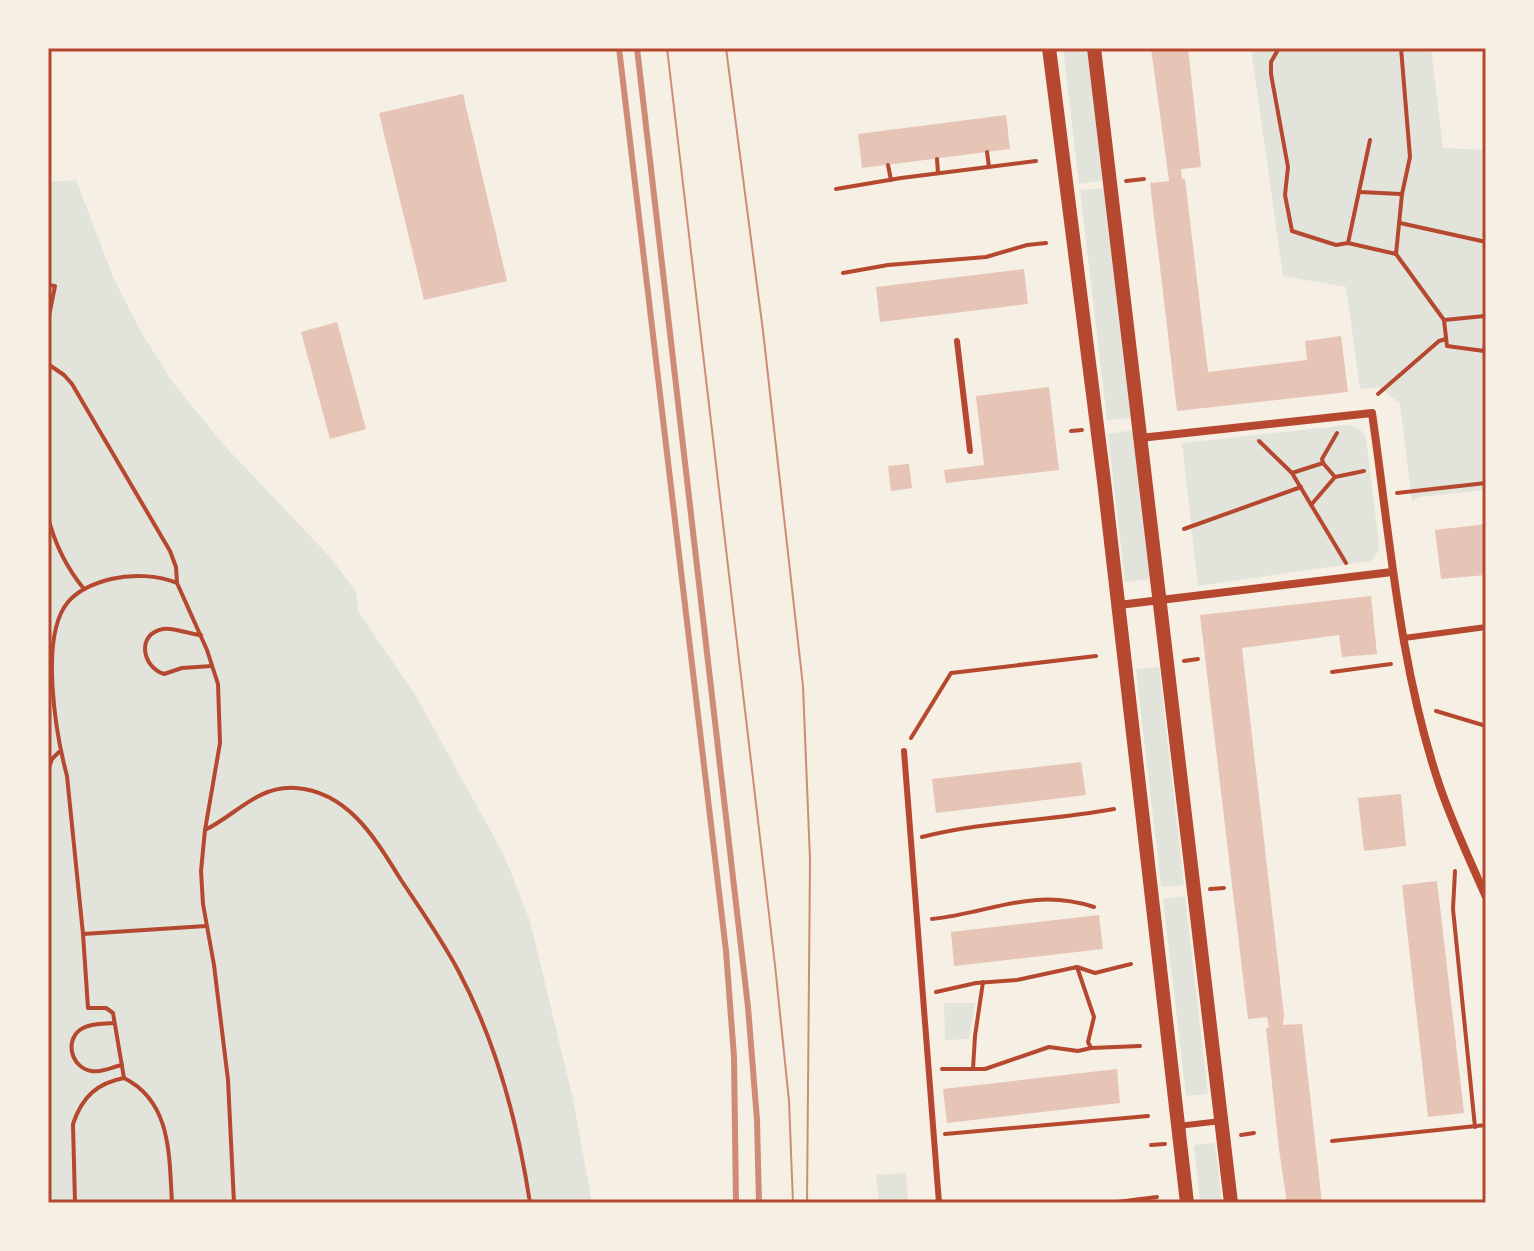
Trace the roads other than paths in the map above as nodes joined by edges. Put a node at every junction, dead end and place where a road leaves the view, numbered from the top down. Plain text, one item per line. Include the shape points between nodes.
1 (1049, 48) edge
2 (1094, 48) edge
3 (957, 341) dead end
4 (1139, 438) junction
5 (970, 451) dead end
6 (1392, 572) junction
7 (1158, 599) junction
8 (1119, 605) junction
9 (1486, 627) edge
10 (1404, 638) junction
11 (904, 751) road end
12 (1486, 897) edge
13 (1221, 1121) junction
14 (1178, 1126) junction
15 (939, 1203) edge
16 (1187, 1203) edge
17 (1231, 1203) edge

1 - 8 street
2 - 4 street
3 - 5 lane
4 - 6 street via 1372,413
4 - 7 street
6 - 7 street
6 - 10 street
7 - 8 street
7 - 13 street
8 - 14 street
9 - 10 lane
10 - 12 street via 1439,785
11 - 15 lane
13 - 14 lane
13 - 17 street
14 - 16 street

